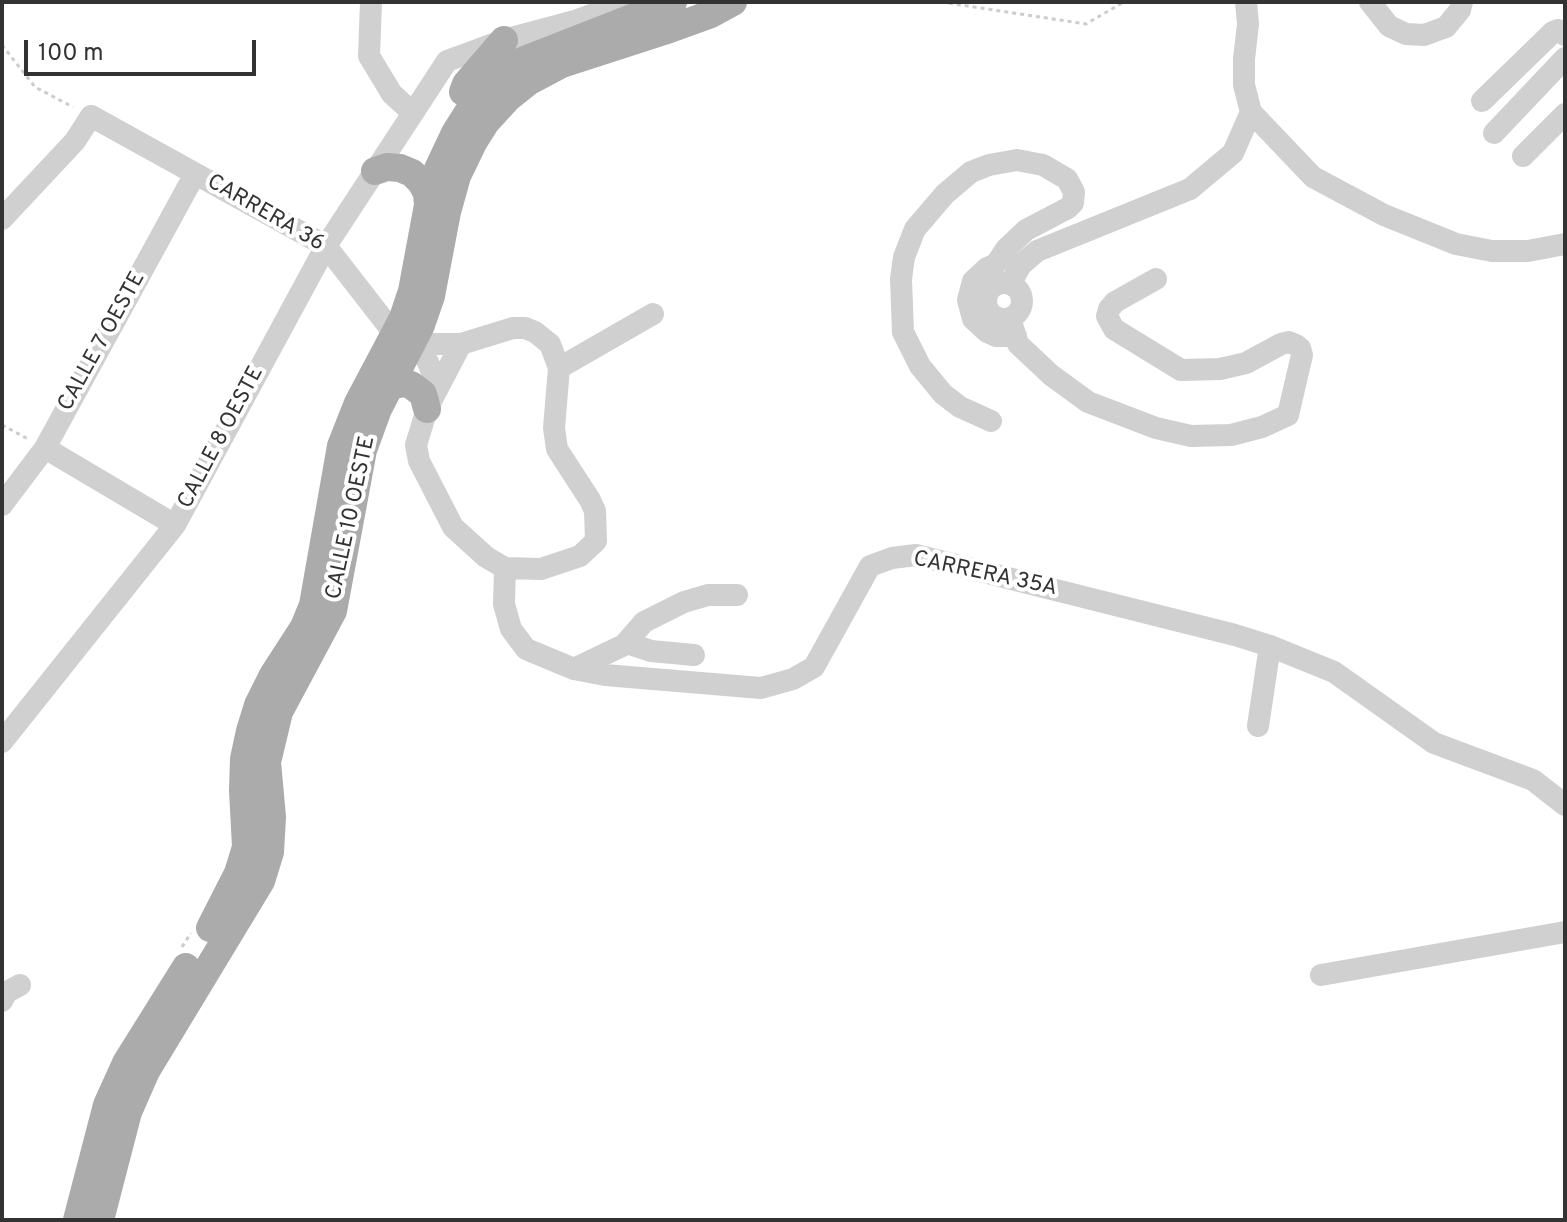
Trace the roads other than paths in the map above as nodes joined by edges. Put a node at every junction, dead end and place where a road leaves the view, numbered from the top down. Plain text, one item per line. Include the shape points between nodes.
1 (371, 2) edge
2 (626, 2) edge
3 (673, 2) edge
4 (733, 2) edge
5 (1246, 2) edge
6 (1370, 2) edge
7 (1462, 2) edge
8 (1565, 35) edge
9 (504, 40) junction
10 (1565, 58) edge
11 (1503, 80) junction
12 (1482, 101) dead end
13 (1522, 104) junction
14 (1251, 112) junction
15 (413, 113) junction
16 (1565, 114) edge
17 (455, 133) junction
18 (1494, 133) dead end
19 (1523, 156) dead end
20 (375, 171) junction
21 (195, 174) junction
22 (428, 205) junction
23 (2, 219) edge
24 (1565, 244) edge
25 (326, 246) junction
26 (1156, 279) dead end
27 (653, 314) dead end
28 (1013, 327) junction
29 (404, 338) junction
30 (461, 344) junction
31 (559, 368) junction
32 (389, 386) junction
33 (427, 409) junction
34 (991, 421) dead end
35 (45, 448) junction
36 (2, 505) edge
37 (175, 525) junction
38 (505, 568) junction
39 (737, 595) dead end
40 (627, 643) junction
41 (1270, 646) junction
42 (694, 655) dead end
43 (574, 669) junction
44 (1258, 726) dead end
45 (2, 742) edge
46 (1565, 805) edge
47 (1565, 932) edge
48 (1321, 975) dead end
49 (20, 985) dead end
50 (2, 1001) edge
51 (136, 1067) junction
52 (77, 1220) edge
53 (100, 1220) edge

1 - 15 street via 369,56 392,94
2 - 9 street, CALLE 8 OESTE
3 - 17 main road, CALLE 10 OESTE via 514,64 479,95
4 - 29 main road, CALLE 10 OESTE via 562,64 528,82 496,110 457,176 431,296
5 - 14 street via 1244,85
6 - 7 street via 1389,26 1424,35 1446,27
8 - 11 street via 1553,32
9 - 15 street, CALLE 8 OESTE via 447,61
9 - 17 main road via 466,84
10 - 13 street
11 - 12 street
11 - 13 street
13 - 18 street
14 - 24 street via 1313,177 1384,215 1456,244 1492,251
14 - 28 street via 1233,153 1190,189 1037,251 1010,284 991,288 988,308
15 - 20 street, CALLE 8 OESTE
16 - 19 street
17 - 22 main road, CALLE 10 OESTE
20 - 22 main road via 387,167 412,173 427,193
20 - 25 street, CALLE 8 OESTE
21 - 23 street, CARRERA 36 via 91,116 75,141
21 - 25 street, CARRERA 36
21 - 35 street, CALLE 7 OESTE
22 - 29 main road, CALLE 10 OESTE
25 - 29 street, CARRERA 36 via 389,327
25 - 37 street, CALLE 8 OESTE
26 - 28 street via 1109,309 1114,329 1181,370 1220,369 1246,363 1281,344 1296,345 1302,355 1288,415 1231,435 1191,436 1156,428 1088,402 1018,344
27 - 31 street
28 - 34 street via 996,336 979,327 969,310 969,291 1015,238 1068,208 1074,192 1067,179 1043,165 1017,160 971,172 945,194 915,229 901,279 903,332 920,366 952,400
29 - 30 street
29 - 32 main road, CALLE 10 OESTE
29 - 33 street, CARRERA 36 via 432,372
29 - 51 main road, CALLE 10 OESTE via 358,403 341,446 313,605 258,705 244,759 246,847 238,873
30 - 31 street via 525,328 550,344
30 - 33 street
31 - 38 street via 557,449 595,511 596,541 580,556 541,569
32 - 33 main road via 404,383 418,389
32 - 51 main road, CALLE 10 OESTE via 363,450 333,611 279,712 267,762 272,817 261,881
33 - 38 street via 416,445 419,461 453,527
35 - 36 street, CALLE 7 OESTE
35 - 37 street
37 - 45 street, CALLE 8 OESTE
38 - 43 street, CARRERA 35A via 504,604 511,629 526,649
39 - 40 street via 684,602 644,622
40 - 42 street
40 - 43 street
41 - 43 street, CARRERA 35A via 916,555 870,566 814,667 793,679 761,688
41 - 44 street
41 - 46 street, CARRERA 35A via 1334,672 1434,743 1533,780
47 - 48 street
49 - 50 street
51 - 52 main road via 107,1105
51 - 53 main road

